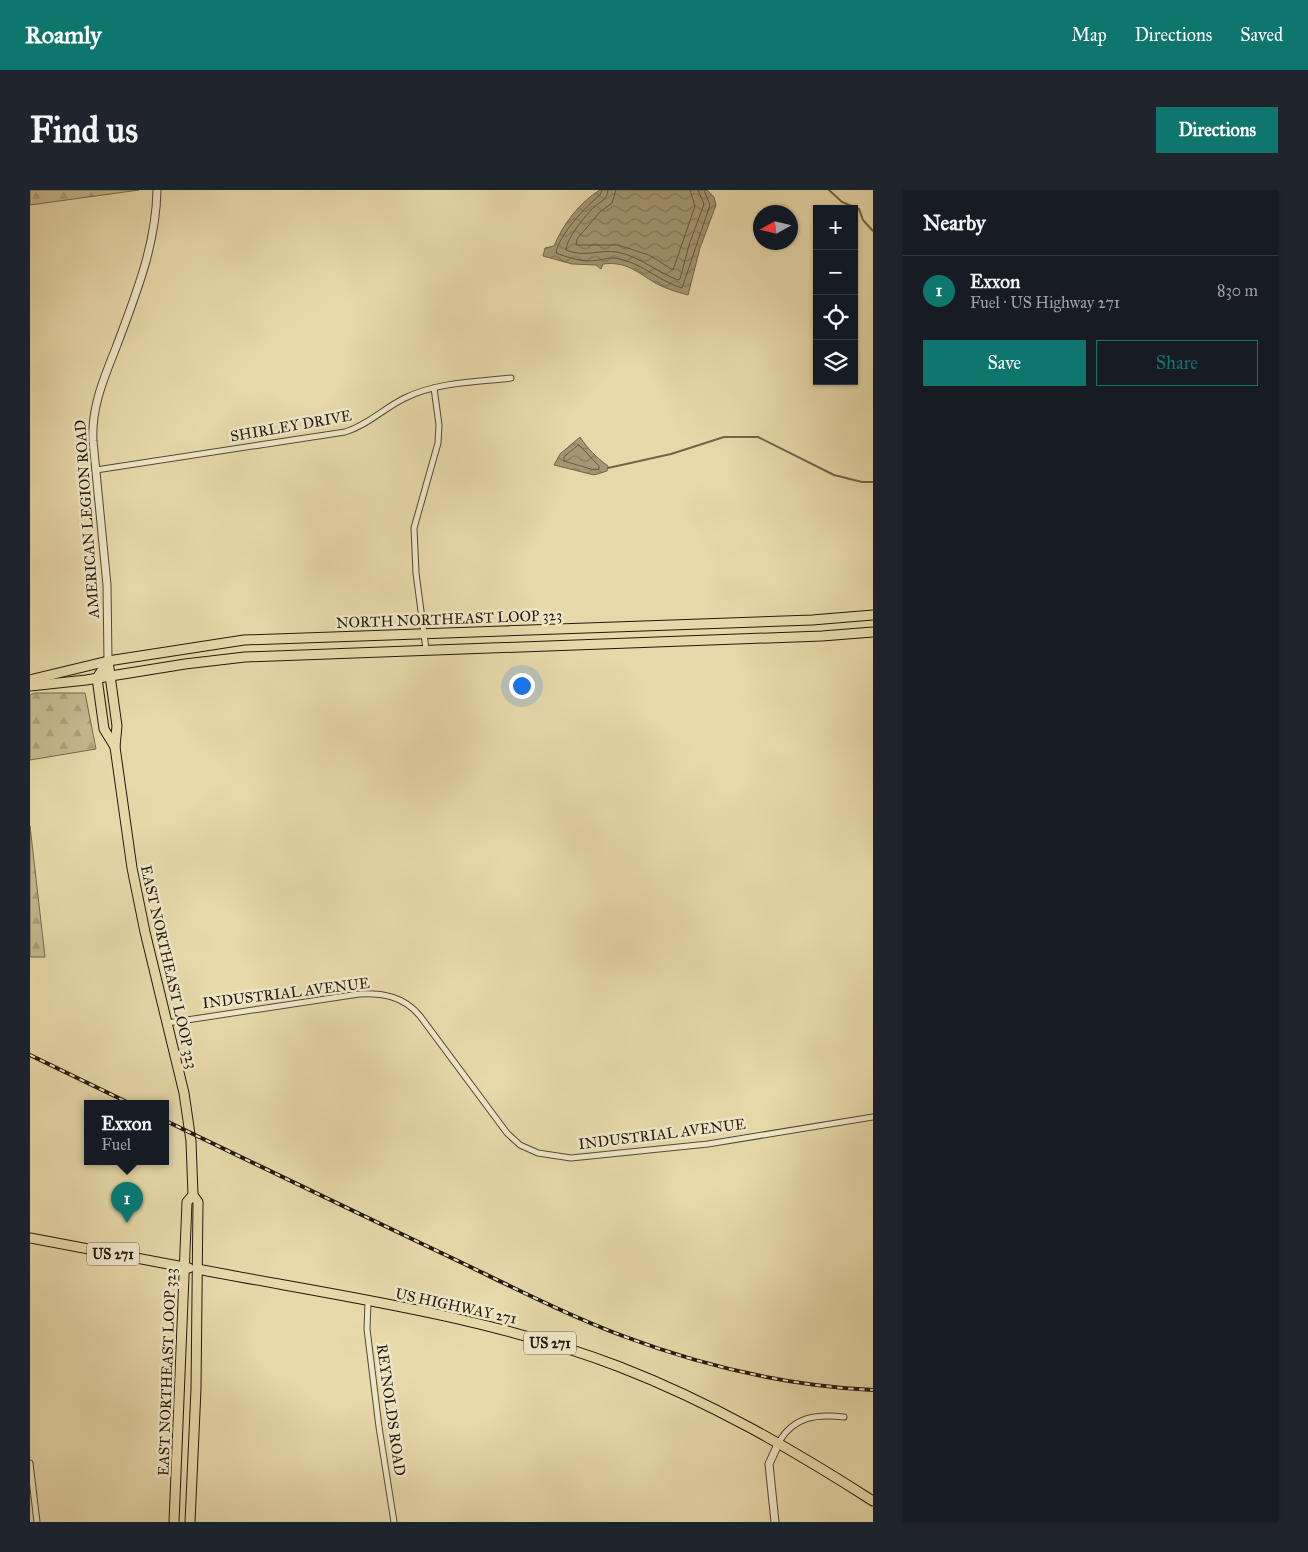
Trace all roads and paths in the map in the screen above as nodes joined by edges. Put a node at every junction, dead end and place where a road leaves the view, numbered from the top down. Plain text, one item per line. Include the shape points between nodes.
1 (157, 190) edge
2 (511, 378) dead end
3 (434, 388) junction
4 (96, 470) junction
5 (873, 615) edge
6 (731, 623) junction
7 (482, 631) junction
8 (873, 632) edge
9 (424, 633) junction
10 (732, 639) junction
11 (244, 640) junction
12 (483, 647) junction
13 (426, 649) junction
14 (245, 657) junction
15 (108, 661) junction
16 (110, 676) junction
17 (97, 678) junction
18 (30, 680) edge
19 (30, 686) edge
20 (115, 747) junction
21 (167, 1023) junction
22 (873, 1117) edge
23 (192, 1195) junction
24 (30, 1238) edge
25 (185, 1267) junction
26 (197, 1269) junction
27 (368, 1302) junction
28 (180, 1388) junction
29 (196, 1388) junction
30 (844, 1417) dead end
31 (779, 1442) junction
32 (30, 1463) edge
33 (176, 1480) junction
34 (193, 1480) junction
35 (873, 1501) edge
36 (37, 1522) edge
37 (174, 1522) edge
38 (190, 1522) edge
39 (394, 1522) edge
40 (776, 1522) edge

1 - 4 street, AMERICAN LEGION ROAD via 149,256 94,408 92,432
2 - 3 street, SHIRLEY DRIVE
3 - 4 street, SHIRLEY DRIVE via 405,398 346,432
3 - 9 street via 438,443 414,528
4 - 15 street, AMERICAN LEGION ROAD via 107,591
5 - 6 main road, NORTH NORTHEAST LOOP 323
6 - 7 main road, NORTH NORTHEAST LOOP 323
6 - 10 main road
7 - 9 main road, NORTH NORTHEAST LOOP 323
7 - 12 main road
8 - 10 main road, NORTH NORTHEAST LOOP 323
9 - 11 main road, NORTH NORTHEAST LOOP 323
9 - 13 street
10 - 12 main road, NORTH NORTHEAST LOOP 323
11 - 14 main road
11 - 15 main road, NORTH NORTHEAST LOOP 323
12 - 13 main road, NORTH NORTHEAST LOOP 323
13 - 14 main road, NORTH NORTHEAST LOOP 323
14 - 16 main road, NORTH NORTHEAST LOOP 323
15 - 16 main road, AMERICAN LEGION ROAD
15 - 17 main road
15 - 18 main road, NORTH NORTHEAST LOOP 323
16 - 17 main road, NORTH NORTHEAST LOOP 323
16 - 20 main road, EAST NORTHEAST LOOP 323 via 117,726
17 - 19 main road, NORTH NORTHEAST LOOP 323
17 - 20 main road, EAST NORTHEAST LOOP 323 via 104,729
20 - 21 main road, EAST NORTHEAST LOOP 323 via 141,917
21 - 22 street, INDUSTRIAL AVENUE via 359,994 380,994 398,999 420,1016 507,1133 525,1148 554,1157 654,1151
21 - 23 main road, EAST NORTHEAST LOOP 323 via 187,1114
23 - 25 main road, EAST NORTHEAST LOOP 323 via 187,1202
23 - 26 main road, EAST NORTHEAST LOOP 323 via 198,1202
24 - 25 main road, US HIGHWAY 271 / US 271
25 - 26 main road, US HIGHWAY 271 / US 271
25 - 28 main road, EAST NORTHEAST LOOP 323
26 - 27 main road, US HIGHWAY 271 / US 271
26 - 29 main road, EAST NORTHEAST LOOP 323
27 - 31 main road, US HIGHWAY 271 / US 271 via 482,1324 593,1357 710,1405
27 - 39 street, REYNOLDS ROAD via 368,1339
28 - 29 main road
28 - 33 main road, EAST NORTHEAST LOOP 323
29 - 34 main road, EAST NORTHEAST LOOP 323
30 - 31 street via 811,1416 790,1427
31 - 35 main road, US HIGHWAY 271 / US 271
31 - 40 street via 769,1469
32 - 36 street
33 - 34 main road
33 - 37 main road, EAST NORTHEAST LOOP 323
34 - 38 main road, EAST NORTHEAST LOOP 323

